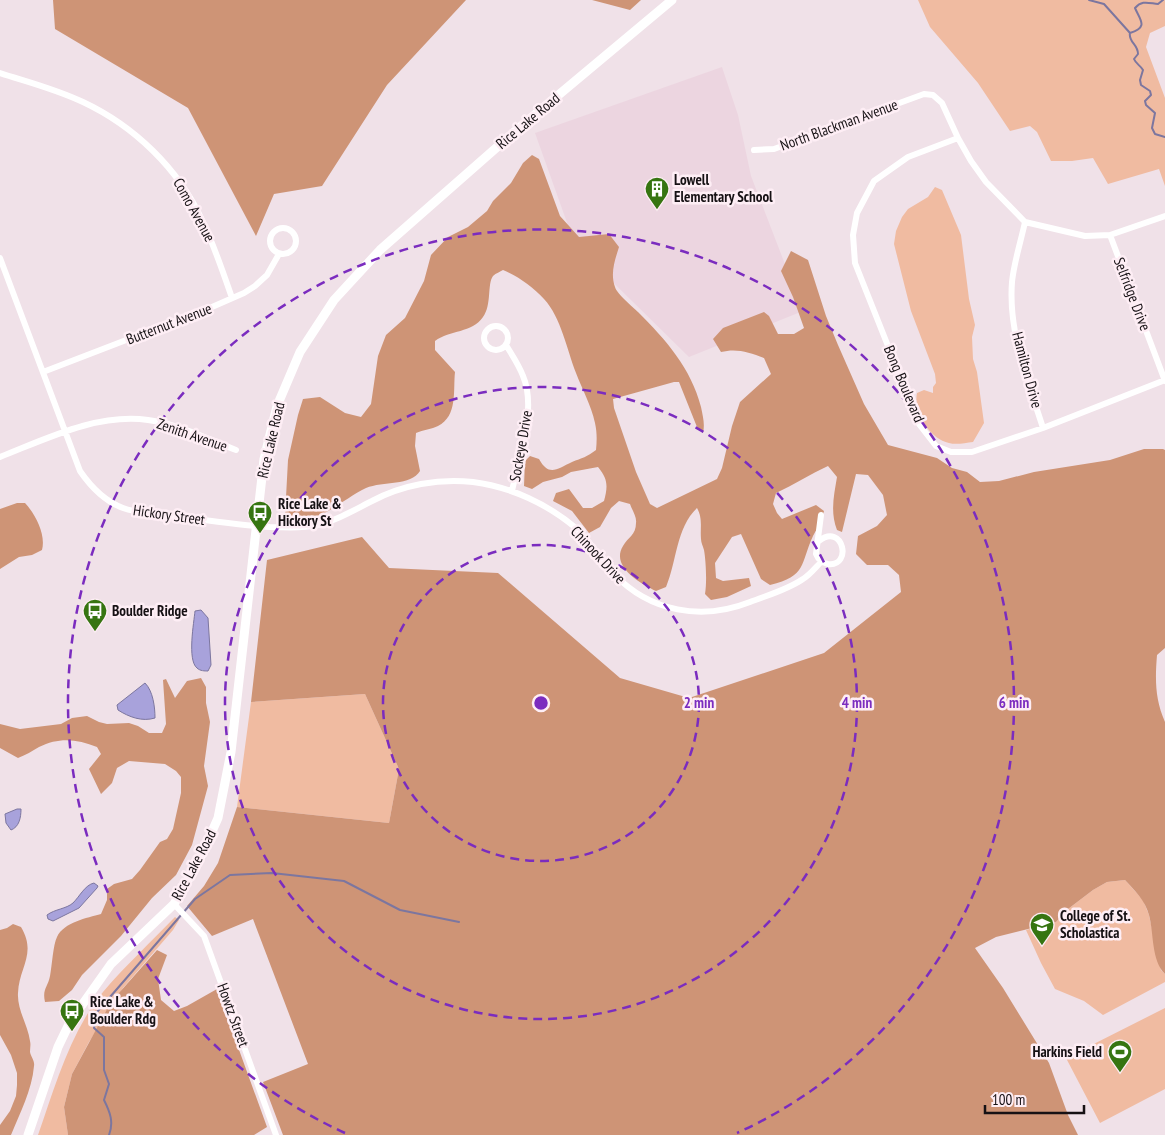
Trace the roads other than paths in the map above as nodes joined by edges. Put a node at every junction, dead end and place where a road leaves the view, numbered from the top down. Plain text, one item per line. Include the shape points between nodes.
1 (672, 0) edge
2 (0, 73) edge
3 (958, 138) junction
4 (754, 150) dead end
5 (1165, 216) edge
6 (1025, 222) junction
7 (1110, 235) junction
8 (279, 254) junction
9 (0, 258) edge
10 (232, 298) junction
11 (506, 345) dead end
12 (43, 372) junction
13 (1165, 381) edge
14 (1043, 428) junction
15 (65, 432) junction
16 (236, 450) dead end
17 (0, 457) edge
18 (512, 491) junction
19 (821, 515) dead end
20 (255, 526) junction
21 (819, 541) junction
22 (821, 562) junction
23 (174, 904) junction
24 (28, 1135) edge
25 (276, 1135) edge

1 - 20 main road, Rice Lake Road via 380,250 334,300 300,352 277,406 264,459
2 - 10 street, Como Avenue via 83,102 142,140 172,171 196,207
3 - 4 street, North Blackman Avenue via 942,103 933,95 924,94 774,149
3 - 6 street via 986,182
3 - 14 street, Bong Boulevard via 908,157 874,181 858,212 853,235 855,263 919,424 936,446 951,452 972,452
5 - 7 street
6 - 7 street via 1085,236
6 - 14 street, Hamilton Drive via 1012,282 1014,321 1021,358
7 - 13 street, Selfridge Drive
8 - 8 street, Butternut Avenue via 292,252 296,244 295,235 288,229 276,230 271,237 271,245
8 - 10 street, Butternut Avenue via 267,275 255,286
9 - 12 street
10 - 12 street, Butternut Avenue
11 - 18 street, Sockeye Drive via 524,377 528,399 527,422
12 - 15 street, Hickory Street
13 - 14 street, Bong Boulevard
15 - 16 street, Zenith Avenue via 102,421 148,420 175,426
15 - 17 street
15 - 20 street, Hickory Street via 80,471 91,486 125,509
18 - 20 street, Chinook Drive via 472,482 437,482 390,493 316,525 295,528
18 - 22 street, Chinook Drive via 554,512 579,531 626,586 680,611 721,611 742,605 788,588 805,578
19 - 21 street
20 - 23 main road, Rice Lake Road via 231,752 218,818 198,863
21 - 22 street via 815,550
21 - 22 street, Chinook Drive via 831,537 839,541 843,549 838,561 830,564
23 - 24 main road, Rice Lake Road via 112,964 70,1022 58,1047
23 - 25 street, Howtz Street via 204,936

